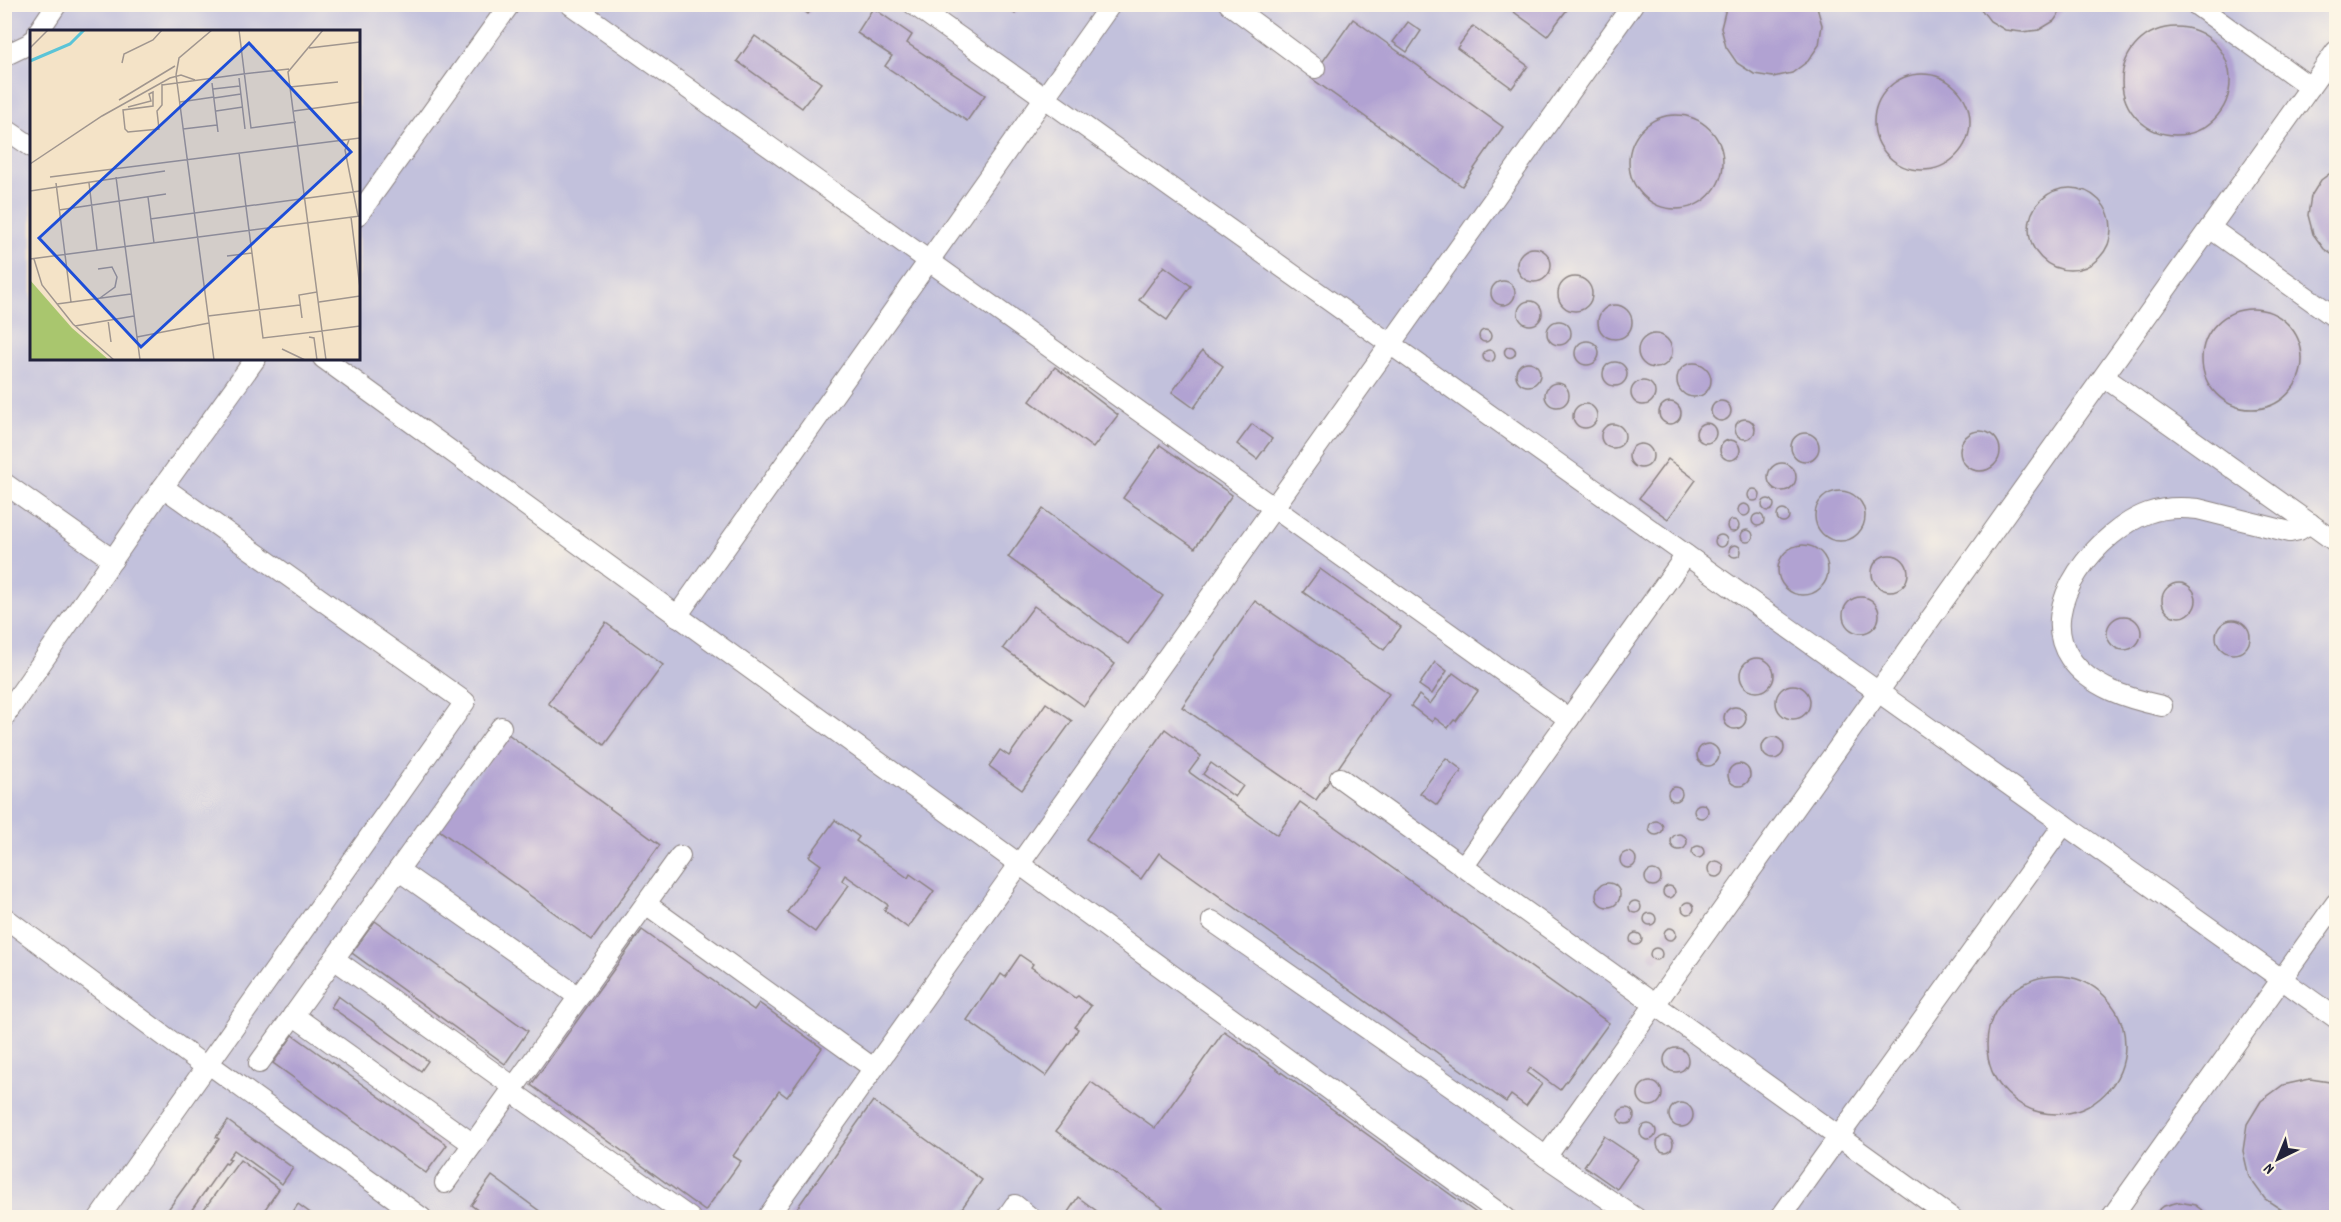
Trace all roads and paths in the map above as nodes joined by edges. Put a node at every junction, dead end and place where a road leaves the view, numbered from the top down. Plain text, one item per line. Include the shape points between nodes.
1 (57, 4) edge
2 (510, 4) edge
3 (570, 4) edge
4 (913, 4) edge
5 (1112, 4) edge
6 (1229, 4) edge
7 (1633, 4) edge
8 (2195, 4) edge
9 (39, 30) edge
10 (30, 43) edge
11 (2337, 51) edge
12 (4, 56) edge
13 (1315, 68) dead end
14 (2310, 87) junction
15 (1045, 98) junction
16 (4, 128) edge
17 (30, 146) edge
18 (360, 212) edge
19 (2210, 228) junction
20 (929, 261) junction
21 (2337, 318) edge
22 (1390, 345) junction
23 (255, 360) edge
24 (326, 360) edge
25 (2104, 377) junction
26 (4, 483) edge
27 (163, 487) junction
28 (1274, 508) junction
29 (2310, 523) junction
30 (2337, 542) edge
31 (1686, 555) junction
32 (113, 560) junction
33 (677, 616) junction
34 (1879, 692) junction
35 (2162, 706) dead end
36 (4, 717) edge
37 (1569, 719) junction
38 (501, 727) dead end
39 (1340, 778) dead end
40 (2064, 824) junction
41 (680, 856) dead end
42 (1019, 864) junction
43 (1463, 867) junction
44 (398, 870) junction
45 (2337, 903) edge
46 (646, 904) junction
47 (4, 917) edge
48 (1212, 921) dead end
49 (334, 959) junction
50 (2283, 980) junction
51 (579, 997) junction
52 (1655, 1006) junction
53 (293, 1015) junction
54 (2337, 1018) edge
55 (259, 1063) dead end
56 (208, 1066) junction
57 (873, 1068) junction
58 (513, 1089) junction
59 (1839, 1137) junction
60 (473, 1144) junction
61 (1546, 1157) junction
62 (445, 1183) dead end
63 (99, 1218) edge
64 (422, 1218) edge
65 (690, 1218) edge
66 (766, 1218) edge
67 (1006, 1218) edge
68 (1031, 1218) edge
69 (1506, 1218) edge
70 (1636, 1218) edge
71 (1780, 1218) edge
72 (1952, 1218) edge
73 (2111, 1218) edge

1 - 9 street
2 - 18 street
3 - 20 street
4 - 15 street
5 - 15 street
6 - 13 street
7 - 22 street
8 - 14 street
10 - 12 street
11 - 14 street
14 - 19 street
15 - 20 street
15 - 22 street
16 - 17 street
19 - 21 street
19 - 25 street
20 - 28 street
20 - 33 street
22 - 28 street
22 - 31 street
23 - 27 street
24 - 33 street
25 - 29 street
25 - 34 street
26 - 32 street
27 - 32 street
27 - 56 street via 465,702
28 - 37 street
28 - 42 street
29 - 30 street
29 - 35 street via 2290,532 2185,507 2162,509 2125,524 2091,553 2076,575 2063,610 2062,633 2070,658 2105,687
31 - 34 street
31 - 37 street
32 - 36 street
33 - 42 street
34 - 40 street
34 - 52 street
37 - 43 street
38 - 44 street
39 - 43 street
40 - 50 street
40 - 59 street
41 - 46 street
42 - 57 street
42 - 69 street
43 - 52 street
44 - 49 street
44 - 51 street
45 - 50 street
46 - 51 street
46 - 57 street
47 - 56 street
48 - 61 street
49 - 53 street
49 - 58 street
50 - 54 street
50 - 73 street
51 - 58 street
52 - 59 street
52 - 61 street
53 - 55 street
53 - 60 street
56 - 63 street
56 - 64 street
57 - 66 street
58 - 60 street
58 - 65 street
59 - 71 street
59 - 72 street
60 - 62 street
61 - 70 street
67 - 68 street via 1015,1205

